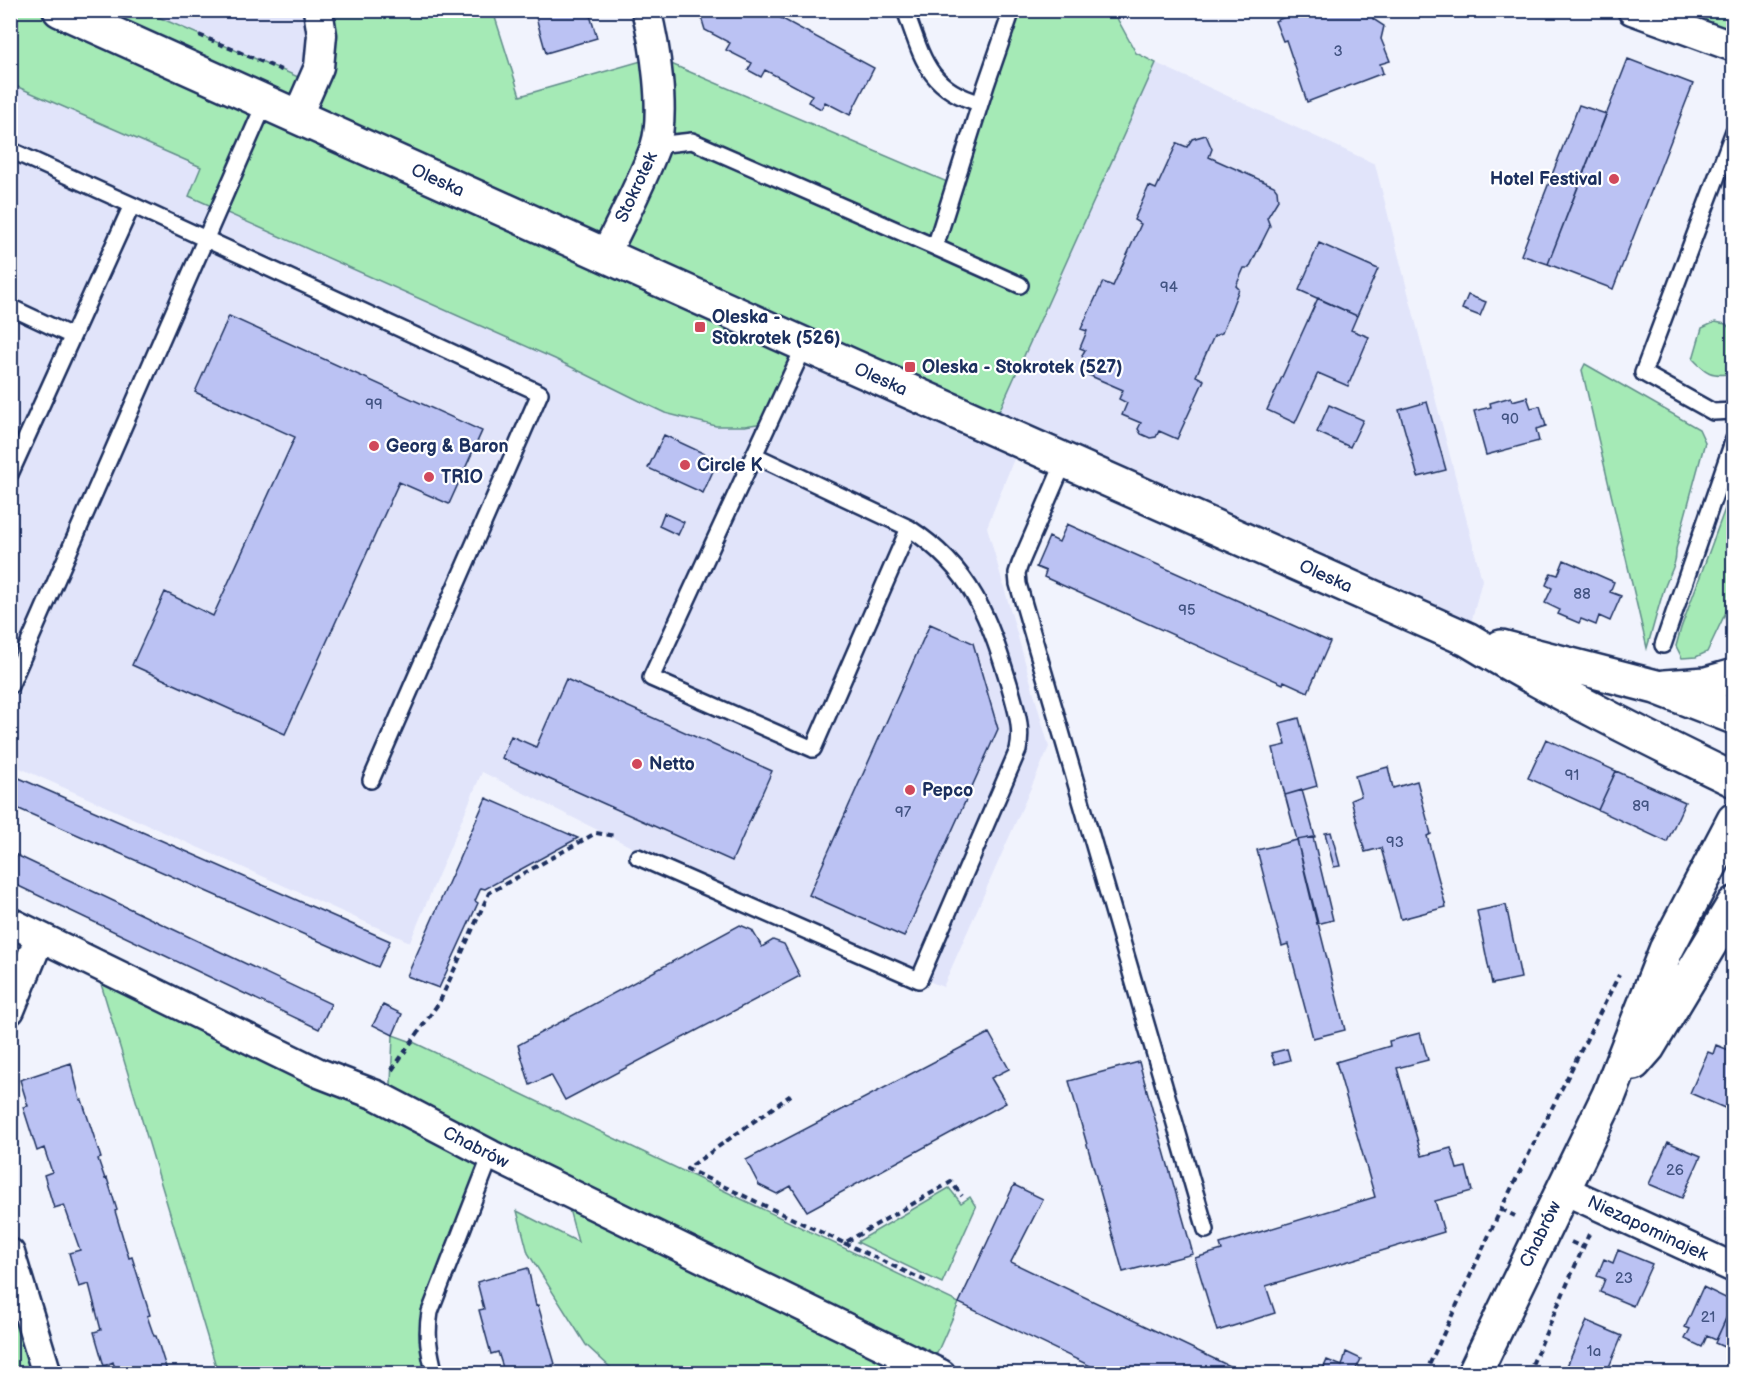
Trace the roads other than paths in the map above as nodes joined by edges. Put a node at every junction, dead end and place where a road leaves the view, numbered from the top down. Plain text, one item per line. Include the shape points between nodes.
1 (60, 10) edge
2 (318, 10) edge
3 (646, 10) edge
4 (905, 10) edge
5 (1012, 10) edge
6 (1635, 11) edge
7 (1734, 47) edge
8 (265, 102) junction
9 (980, 103) junction
10 (297, 117) junction
11 (1734, 131) edge
12 (656, 145) junction
13 (10, 150) edge
14 (132, 205) junction
15 (205, 240) junction
16 (935, 247) junction
17 (605, 255) junction
18 (1020, 285) dead end
19 (10, 307) edge
20 (72, 336) junction
21 (805, 345) junction
22 (1734, 411) edge
23 (1734, 439) edge
24 (754, 455) junction
25 (1065, 460) junction
26 (10, 474) edge
27 (909, 528) junction
28 (1467, 639) junction
29 (1663, 645) dead end
30 (1734, 676) edge
31 (10, 686) edge
32 (1656, 687) junction
33 (1734, 717) edge
34 (371, 780) dead end
35 (1734, 780) edge
36 (1734, 820) edge
37 (638, 857) dead end
38 (1734, 904) edge
39 (10, 922) edge
40 (40, 937) junction
41 (10, 1010) edge
42 (1609, 1095) junction
43 (491, 1155) junction
44 (1562, 1189) junction
45 (1206, 1230) dead end
46 (10, 1253) edge
47 (1734, 1268) edge
48 (895, 1364) edge
49 (47, 1374) edge
50 (435, 1374) edge
51 (941, 1374) edge
52 (1474, 1374) edge

1 - 8 main road, Oleska
2 - 10 street via 322,35 319,67
3 - 12 street, Stokrotek via 659,84
4 - 9 lane via 926,65 937,81
5 - 9 lane
6 - 7 street
8 - 10 main road, Oleska
8 - 15 lane
9 - 16 lane
10 - 17 main road, Oleska
11 - 22 lane via 1643,373 1713,412
12 - 16 lane via 692,141
12 - 17 street, Stokrotek
13 - 14 lane
14 - 15 lane
14 - 20 lane
15 - 31 lane
15 - 34 lane via 540,393
16 - 18 lane
17 - 21 main road, Oleska
19 - 20 lane
20 - 26 lane
21 - 24 lane
21 - 25 main road, Oleska
23 - 29 lane
24 - 27 lane
24 - 27 lane via 651,678 813,749
25 - 28 main road, Oleska
25 - 45 lane via 1020,564 1017,584
27 - 37 lane via 936,546 977,599 998,646 1021,738 919,980
28 - 32 main road, Oleska
28 - 35 main road, Oleska via 1534,679
30 - 32 main road via 1706,684
32 - 33 main road, Oleska
36 - 42 main road, Chabrów via 1666,950
38 - 42 main road, Chabrów via 1648,1047
39 - 40 street, Chabrów
40 - 41 street
40 - 43 street, Chabrów via 319,1073 376,1095
42 - 44 main road, Chabrów
43 - 48 street, Chabrów
43 - 50 lane via 430,1312 427,1346
44 - 47 street, Niezapominajek
44 - 52 main road, Chabrów
46 - 49 street
48 - 51 street, Chabrów

